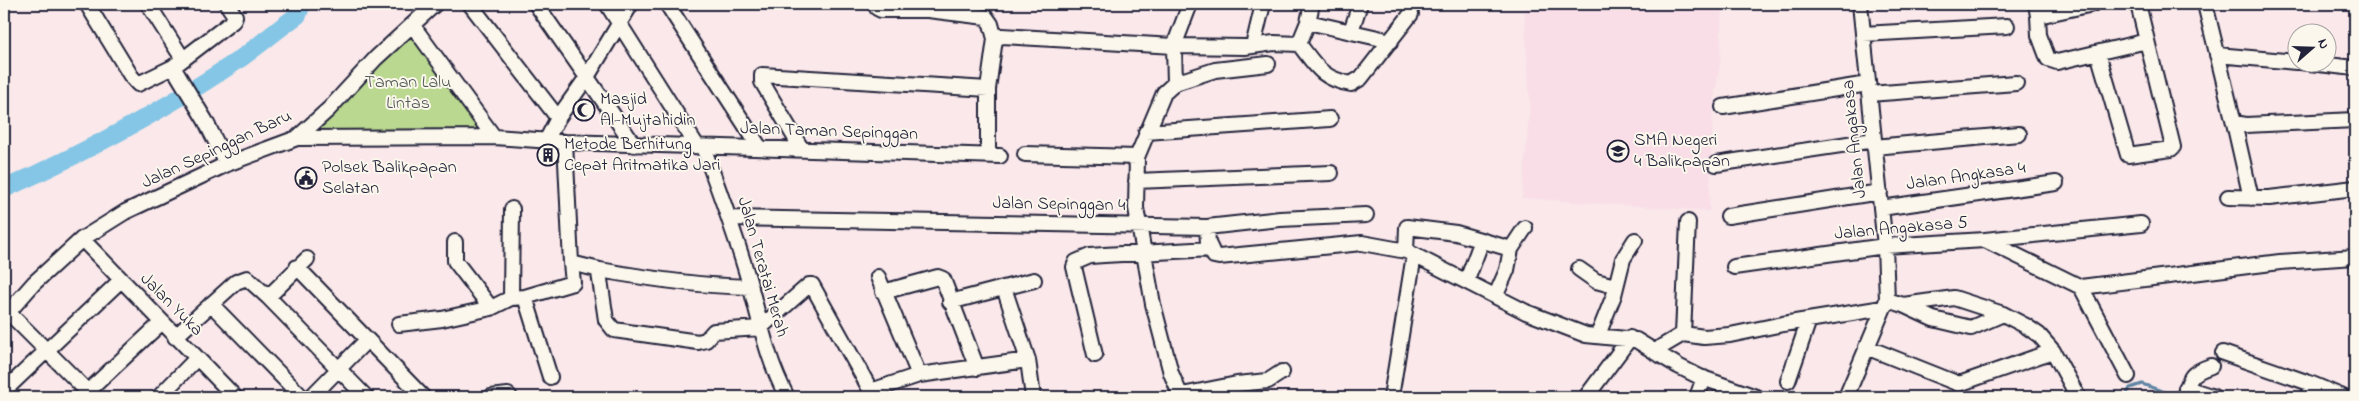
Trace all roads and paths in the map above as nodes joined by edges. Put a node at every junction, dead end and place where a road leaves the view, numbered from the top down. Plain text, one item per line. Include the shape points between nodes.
1 (87, 4) edge
2 (148, 4) edge
3 (227, 4) edge
4 (435, 4) edge
5 (470, 4) edge
6 (536, 4) edge
7 (607, 4) edge
8 (630, 4) edge
9 (667, 4) edge
10 (875, 4) edge
11 (1190, 4) edge
12 (1263, 4) edge
13 (1312, 4) edge
14 (1360, 4) edge
15 (1860, 4) edge
16 (2093, 4) edge
17 (2138, 4) edge
18 (2205, 4) edge
19 (927, 7) edge
20 (2037, 10) edge
21 (1411, 14) dead end
22 (1308, 22) junction
23 (620, 23) junction
24 (412, 26) junction
25 (2007, 26) dead end
26 (1351, 31) junction
27 (1864, 34) junction
28 (995, 39) junction
29 (1391, 41) junction
30 (2148, 41) junction
31 (1298, 44) junction
32 (1253, 46) junction
33 (1174, 53) junction
34 (2098, 53) junction
35 (2217, 55) junction
36 (2286, 61) edge
37 (1268, 64) dead end
38 (178, 66) junction
39 (2336, 66) edge
40 (2355, 68) edge
41 (587, 77) junction
42 (1175, 81) junction
43 (2016, 82) dead end
44 (988, 89) junction
45 (1869, 89) junction
46 (1723, 107) dead end
47 (558, 118) junction
48 (1330, 119) dead end
49 (2355, 120) edge
50 (2234, 123) junction
51 (1146, 132) junction
52 (2019, 134) dead end
53 (494, 137) junction
54 (297, 138) junction
55 (546, 141) junction
56 (565, 142) junction
57 (1874, 144) junction
58 (634, 145) junction
59 (700, 146) junction
60 (760, 148) junction
61 (801, 148) junction
62 (1025, 154) dead end
63 (1137, 157) junction
64 (227, 164) junction
65 (1716, 164) dead end
66 (1331, 173) dead end
67 (1136, 181) junction
68 (2056, 183) dead end
69 (2355, 188) edge
70 (1880, 192) junction
71 (2228, 197) dead end
72 (2251, 198) junction
73 (1881, 208) junction
74 (512, 209) dead end
75 (1366, 215) dead end
76 (1728, 216) dead end
77 (730, 218) junction
78 (1688, 222) dead end
79 (2140, 224) dead end
80 (1139, 225) junction
81 (1208, 227) junction
82 (1525, 228) dead end
83 (82, 239) junction
84 (1482, 240) junction
85 (1635, 240) dead end
86 (1984, 240) junction
87 (454, 242) dead end
88 (1886, 246) junction
89 (1211, 249) junction
90 (1512, 249) junction
91 (1143, 253) junction
92 (1410, 253) junction
93 (2355, 257) edge
94 (571, 263) junction
95 (1734, 267) dead end
96 (1579, 269) dead end
97 (600, 270) junction
98 (878, 277) dead end
99 (1034, 280) dead end
100 (1467, 280) junction
101 (120, 281) junction
102 (751, 287) junction
103 (2081, 287) junction
104 (1004, 288) junction
105 (1615, 290) junction
106 (883, 292) junction
107 (1496, 295) junction
108 (268, 297) junction
109 (518, 298) junction
110 (950, 302) junction
111 (211, 304) junction
112 (1885, 304) junction
113 (1903, 305) junction
114 (491, 308) junction
115 (5, 312) edge
116 (2003, 314) junction
117 (1809, 320) junction
118 (161, 323) junction
119 (400, 324) dead end
120 (760, 328) junction
121 (1598, 335) junction
122 (1682, 335) junction
123 (175, 337) junction
124 (1630, 338) junction
125 (367, 340) junction
126 (1866, 347) junction
127 (46, 350) junction
128 (1659, 350) junction
129 (2052, 351) junction
130 (2223, 353) dead end
131 (1095, 356) dead end
132 (197, 358) junction
133 (1028, 360) junction
134 (2211, 366) dead end
135 (977, 368) junction
136 (338, 370) junction
137 (1282, 372) dead end
138 (919, 376) junction
139 (2128, 376) dead end
140 (550, 377) dead end
141 (1704, 378) junction
142 (1788, 381) dead end
143 (2310, 390) edge
144 (4, 391) edge
145 (1237, 391) edge
146 (2185, 392) edge
147 (88, 395) edge
148 (875, 395) edge
149 (230, 396) edge
150 (1750, 396) edge
151 (1849, 396) edge
152 (2075, 396) edge
153 (159, 397) edge
154 (302, 397) edge
155 (311, 397) edge
156 (366, 397) edge
157 (423, 397) edge
158 (491, 397) edge
159 (510, 397) edge
160 (787, 397) edge
161 (1033, 397) edge
162 (1391, 397) edge
163 (1586, 397) edge
164 (1697, 397) edge
165 (2214, 397) edge
166 (2343, 397) edge

1 - 38 street via 138,84
2 - 38 street
3 - 38 street via 235,19
4 - 24 street, Jalan Sepinggan Baru
5 - 47 street
6 - 41 street
7 - 23 street, Jalan Teratai Merah
8 - 23 street
9 - 60 street
10 - 19 street via 880,10
11 - 33 street
12 - 32 street
13 - 22 street
14 - 26 street
15 - 27 street, Jalan Angakasa
16 - 20 street
17 - 30 street
18 - 35 street
19 - 28 street via 986,17
20 - 34 street via 2039,35 2048,59 2057,62
21 - 29 street
22 - 26 street
22 - 31 street
23 - 41 street
23 - 59 street, Jalan Teratai Merah
24 - 53 street
24 - 54 street, Jalan Sepinggan Baru
25 - 27 street
26 - 29 street
27 - 45 street, Jalan Angakasa
28 - 33 street via 1002,36
28 - 44 street, Jalan Taman Sepinggan
29 - 31 street via 1361,78 1351,84 1335,81 1320,72
30 - 34 street
30 - 34 street via 2173,146 2171,149 2133,156 2128,154
31 - 32 street
32 - 33 street
33 - 42 street
35 - 36 street
35 - 50 street
37 - 42 street via 1215,70
38 - 64 street
39 - 40 street
41 - 47 street
41 - 58 street
42 - 51 street via 1164,93
43 - 45 street
44 - 61 street, Jalan Taman Sepinggan via 994,156
44 - 61 street via 762,75 762,82
45 - 46 street
45 - 57 street, Jalan Angakasa
47 - 55 street
48 - 51 street
49 - 50 street
50 - 72 street
51 - 63 street
52 - 57 street
53 - 54 street, Jalan Taman Sepinggan
53 - 55 street, Jalan Taman Sepinggan
54 - 64 street, Jalan Sepinggan Baru
55 - 56 street, Jalan Taman Sepinggan
56 - 58 street, Jalan Taman Sepinggan
56 - 94 street
57 - 65 street
57 - 70 street, Jalan Angakasa
58 - 59 street, Jalan Taman Sepinggan
59 - 60 street, Jalan Taman Sepinggan
59 - 77 street, Jalan Teratai Merah
60 - 61 street, Jalan Taman Sepinggan
62 - 63 street
63 - 67 street
64 - 83 street, Jalan Sepinggan Baru via 125,212
66 - 67 street
67 - 80 street
68 - 73 street, Jalan Angkasa 4
69 - 72 street
70 - 73 street, Jalan Angakasa
70 - 76 street
71 - 72 street
73 - 88 street, Jalan Angakasa
74 - 109 street
75 - 81 street, Jalan Sepinggan 4 via 1280,219
77 - 80 street, Jalan Sepinggan 4
77 - 102 street, Jalan Teratai Merah
78 - 122 street
79 - 86 street
80 - 81 street, Jalan Sepinggan 4
80 - 91 street
81 - 89 street
82 - 90 street
83 - 101 street, Jalan Yuka
83 - 115 street, Jalan Sepinggan Baru
84 - 90 street
84 - 92 street via 1408,227
84 - 100 street
85 - 105 street via 1623,259
86 - 88 street, Jalan Angakasa 5
86 - 103 street, Jalan Angakasa 5
87 - 114 street via 455,261
88 - 95 street, Jalan Angakasa 5
88 - 112 street, Jalan Angakasa
89 - 91 street
89 - 92 street via 1214,256 1219,257 1362,243
90 - 107 street
91 - 131 street via 1090,256 1076,262 1074,268
91 - 145 street via 1175,386 1187,394
92 - 100 street
92 - 162 street
93 - 103 street via 2280,262
94 - 97 street
94 - 109 street via 573,283
96 - 105 street
97 - 102 street via 655,280
97 - 120 street via 606,320 614,330 698,342 706,340 714,331
98 - 106 street
99 - 104 street
100 - 107 street
101 - 118 street, Jalan Yuka
101 - 127 street
102 - 120 street, Jalan Teratai Merah
103 - 139 street
104 - 110 street
104 - 133 street
105 - 121 street
106 - 110 street via 938,277 943,280
106 - 138 street
107 - 121 street via 1526,312 1576,332
108 - 111 street via 247,278 236,282
108 - 125 street via 302,263
108 - 136 street
109 - 114 street
109 - 140 street
110 - 135 street
111 - 123 street
111 - 154 street
112 - 113 street
112 - 117 street
112 - 126 street
113 - 116 street via 1954,298
113 - 116 street via 1933,319 1971,328
114 - 119 street
115 - 127 street
116 - 129 street via 2039,335
117 - 122 street via 1730,335
117 - 142 street
118 - 123 street, Jalan Yuka
118 - 147 street
120 - 148 street via 812,285
120 - 160 street, Jalan Teratai Merah via 775,374
121 - 124 street
122 - 128 street
123 - 132 street, Jalan Yuka
124 - 128 street
124 - 163 street
125 - 136 street
125 - 157 street
126 - 129 street via 1959,384
126 - 151 street
127 - 144 street
127 - 147 street
128 - 141 street
129 - 152 street
130 - 143 street
132 - 149 street, Jalan Yuka
132 - 153 street
133 - 135 street
133 - 161 street
134 - 146 street via 2193,374
135 - 138 street
136 - 155 street
136 - 156 street
137 - 145 street via 1268,381
138 - 148 street
141 - 150 street
141 - 164 street
143 - 166 street
146 - 165 street
158 - 159 street

